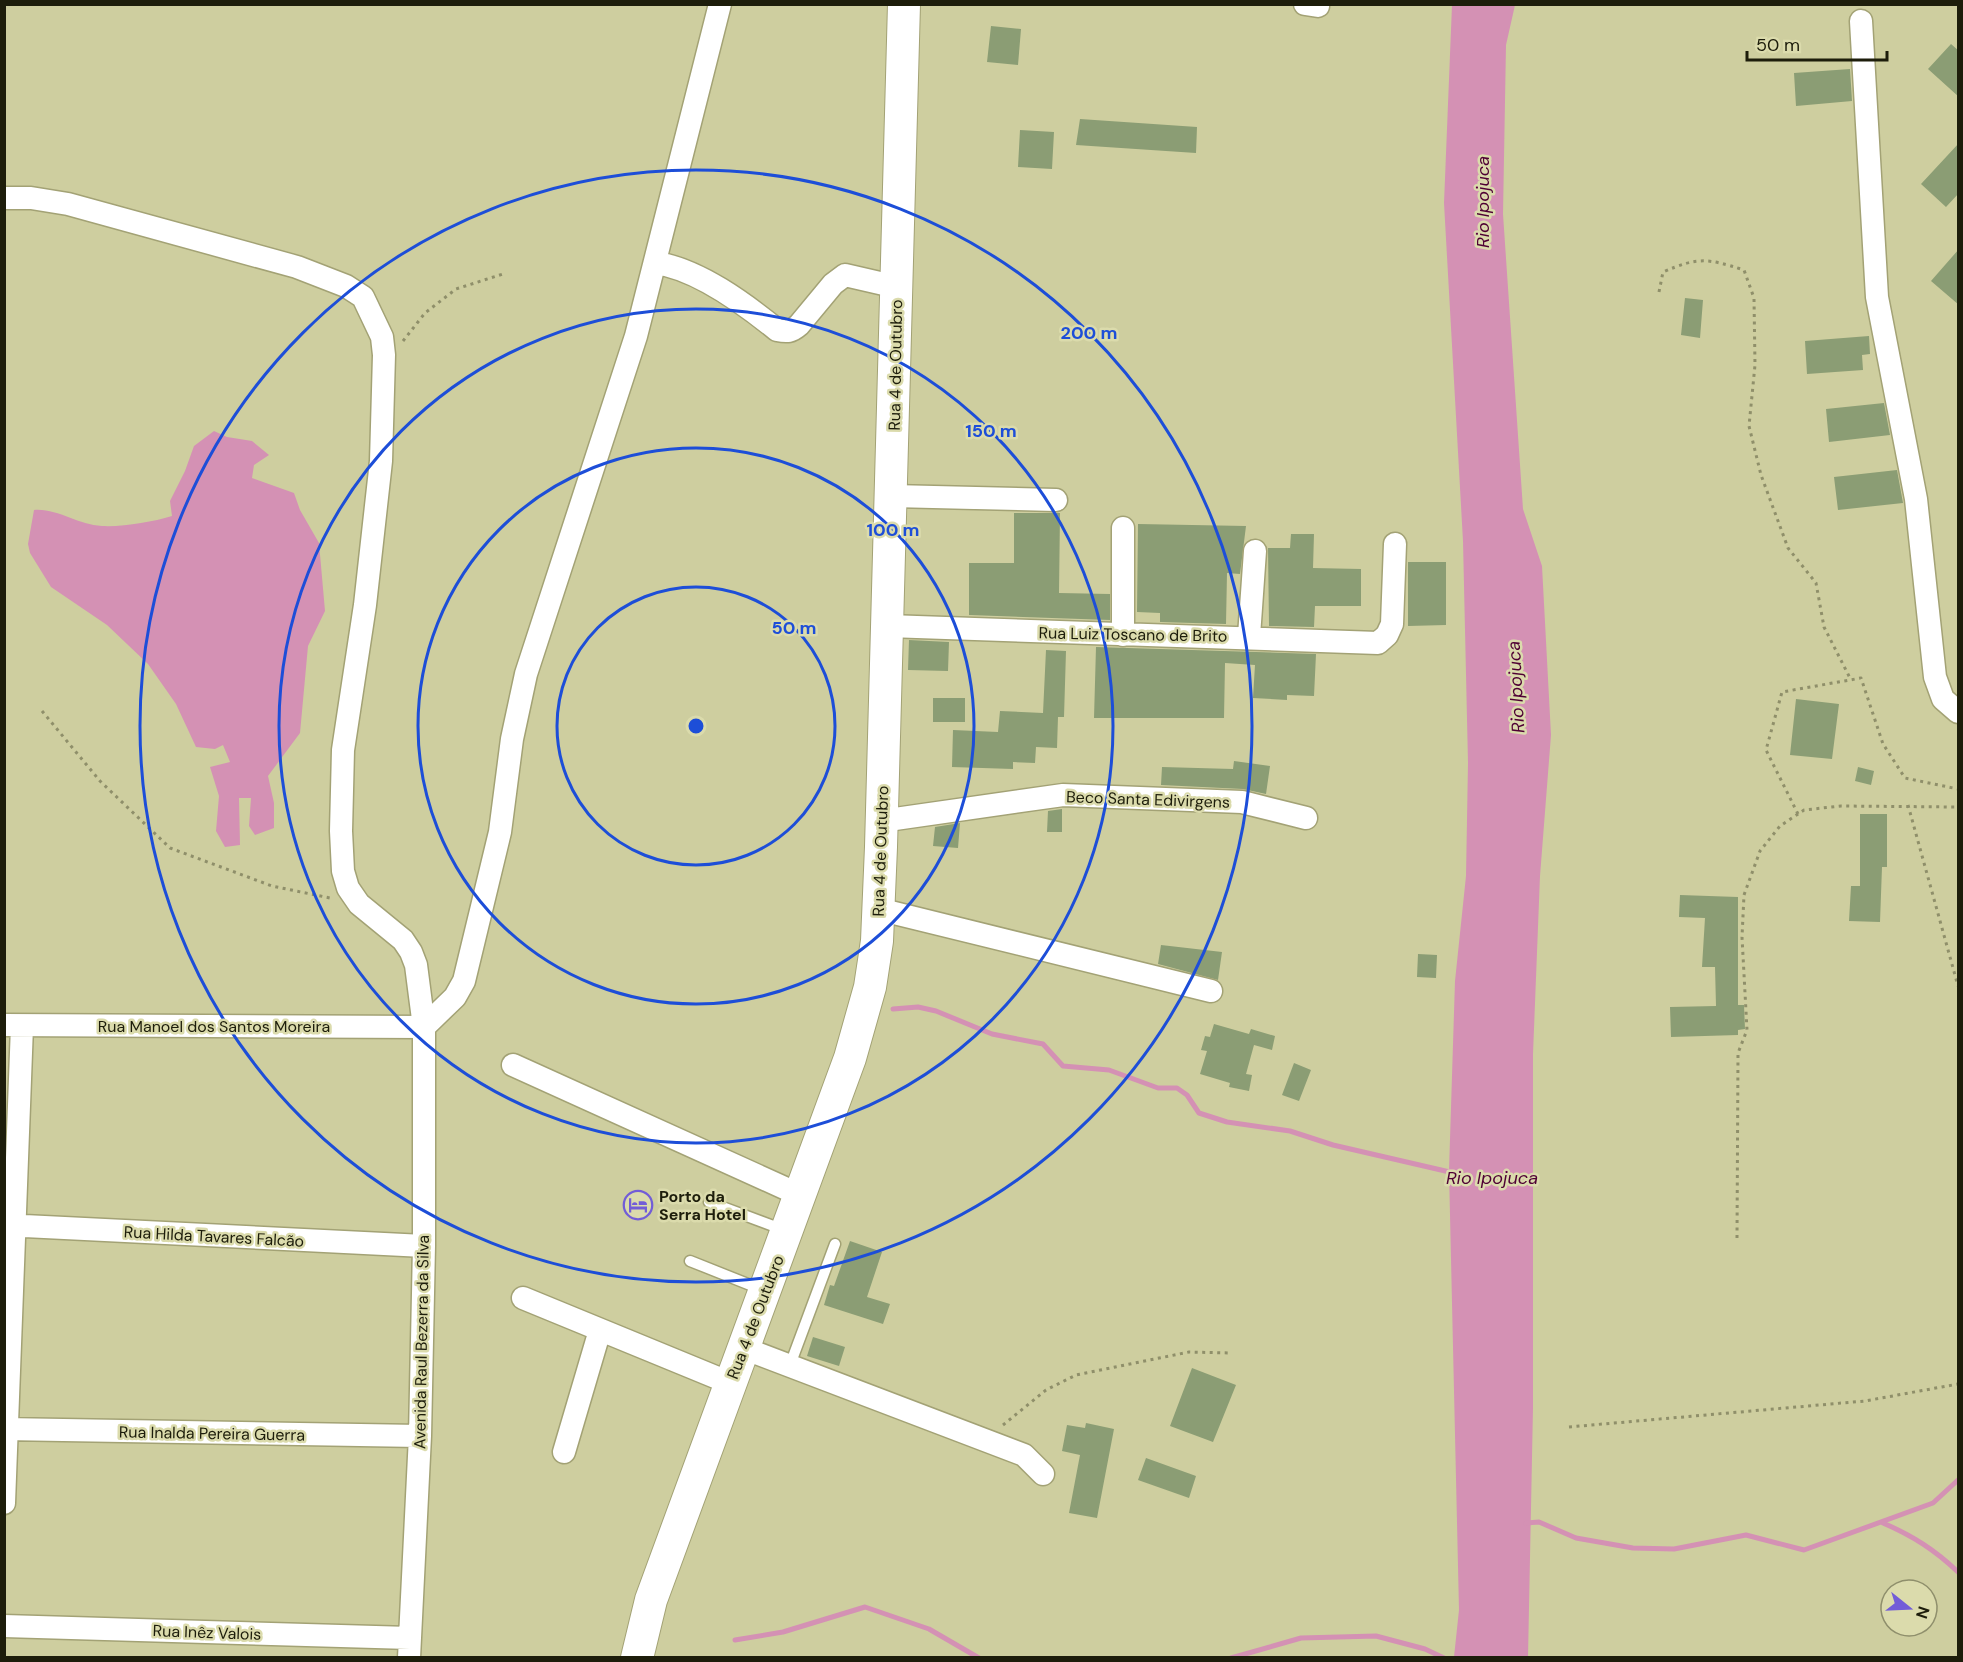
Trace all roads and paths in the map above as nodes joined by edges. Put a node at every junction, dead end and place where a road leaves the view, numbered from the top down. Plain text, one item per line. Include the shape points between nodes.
1 (720, 4) edge
2 (904, 4) edge
3 (1861, 21) dead end
4 (4, 198) edge
5 (656, 263) junction
6 (506, 273) dead end
7 (897, 287) junction
8 (1659, 292) dead end
9 (384, 366) junction
10 (892, 496) junction
11 (1056, 500) dead end
12 (1123, 528) dead end
13 (1395, 544) dead end
14 (1255, 551) dead end
15 (888, 626) junction
16 (1123, 635) junction
17 (1249, 636) junction
18 (1851, 680) junction
19 (42, 711) dead end
20 (1959, 712) edge
21 (1959, 789) edge
22 (1908, 805) junction
23 (1959, 807) edge
24 (1798, 814) junction
25 (1306, 819) dead end
26 (881, 821) junction
27 (358, 904) junction
28 (878, 909) junction
29 (1959, 987) edge
30 (1211, 991) dead end
31 (13, 1026) edge
32 (424, 1027) junction
33 (513, 1065) dead end
34 (800, 1195) junction
35 (709, 1202) dead end
36 (10, 1226) edge
37 (787, 1232) junction
38 (1737, 1238) dead end
39 (835, 1244) dead end
40 (424, 1246) junction
41 (690, 1261) dead end
42 (766, 1291) junction
43 (523, 1298) dead end
44 (600, 1330) junction
45 (743, 1348) junction
46 (1231, 1353) dead end
47 (790, 1365) junction
48 (730, 1383) junction
49 (1959, 1384) edge
50 (1569, 1427) dead end
51 (6, 1429) edge
52 (420, 1436) junction
53 (985, 1440) junction
54 (564, 1452) dead end
55 (1043, 1474) dead end
56 (4, 1503) edge
57 (4, 1626) edge
58 (409, 1648) edge
59 (637, 1658) edge

1 - 5 street
2 - 7 main road, Rua 4 de Outubro
3 - 20 street via 1877,297 1916,499 1935,678 1943,699
4 - 9 street via 68,204 297,267 346,286 363,297 377,322
5 - 7 street via 675,267 729,293 777,330 786,332 793,331 845,275
5 - 32 street via 526,674 512,739 500,832 464,981 455,996
6 - 9 path via 456,289 425,313
7 - 10 main road, Rua 4 de Outubro
8 - 18 path via 1662,272 1692,259 1744,270 1754,298 1755,365 1749,426 1761,474 1788,548 1816,583 1824,627
9 - 27 street via 381,461 343,750 343,871
10 - 11 street
10 - 15 main road, Rua 4 de Outubro
12 - 16 street
13 - 17 street, Rua Luiz Toscano de Brito via 1392,624 1378,643
14 - 17 street
15 - 16 street, Rua Luiz Toscano de Brito
15 - 26 main road, Rua 4 de Outubro
16 - 17 street, Rua Luiz Toscano de Brito
18 - 21 path via 1861,678 1883,744 1905,778
18 - 24 path via 1782,692 1766,750
19 - 27 path via 100,781 170,848 272,886
22 - 23 path
22 - 24 path via 1841,806
22 - 29 path
24 - 38 path via 1780,826 1760,851 1744,895 1747,1030 1738,1053
25 - 26 street, Beco Santa Edivirgens via 1242,802 1063,795
26 - 28 main road, Rua 4 de Outubro
27 - 32 street, Avenida Raul Bezerra da Silva via 403,940 411,952
28 - 30 street
28 - 34 main road, Rua 4 de Outubro via 870,987 850,1058
31 - 32 street, Rua Manoel dos Santos Moreira
31 - 36 street
32 - 40 street, Avenida Raul Bezerra da Silva
33 - 34 street
34 - 37 main road, Rua 4 de Outubro
35 - 37 lane
36 - 40 street, Rua Hilda Tavares Falcão
36 - 51 street
37 - 42 main road, Rua 4 de Outubro
39 - 47 lane
40 - 52 street, Avenida Raul Bezerra da Silva
41 - 42 lane
42 - 45 main road, Rua 4 de Outubro
43 - 44 street
44 - 48 street
44 - 54 street
45 - 47 street
45 - 48 main road, Rua 4 de Outubro
46 - 53 path via 1189,1353 1076,1375 1046,1390
47 - 53 street
48 - 59 main road, Rua 4 de Outubro via 651,1600
49 - 50 path via 1865,1401
51 - 52 street, Rua Inalda Pereira Guerra
51 - 56 street
52 - 58 street, Avenida Raul Bezerra da Silva
53 - 55 street via 1024,1455
57 - 58 street, Rua Inêz Valois

